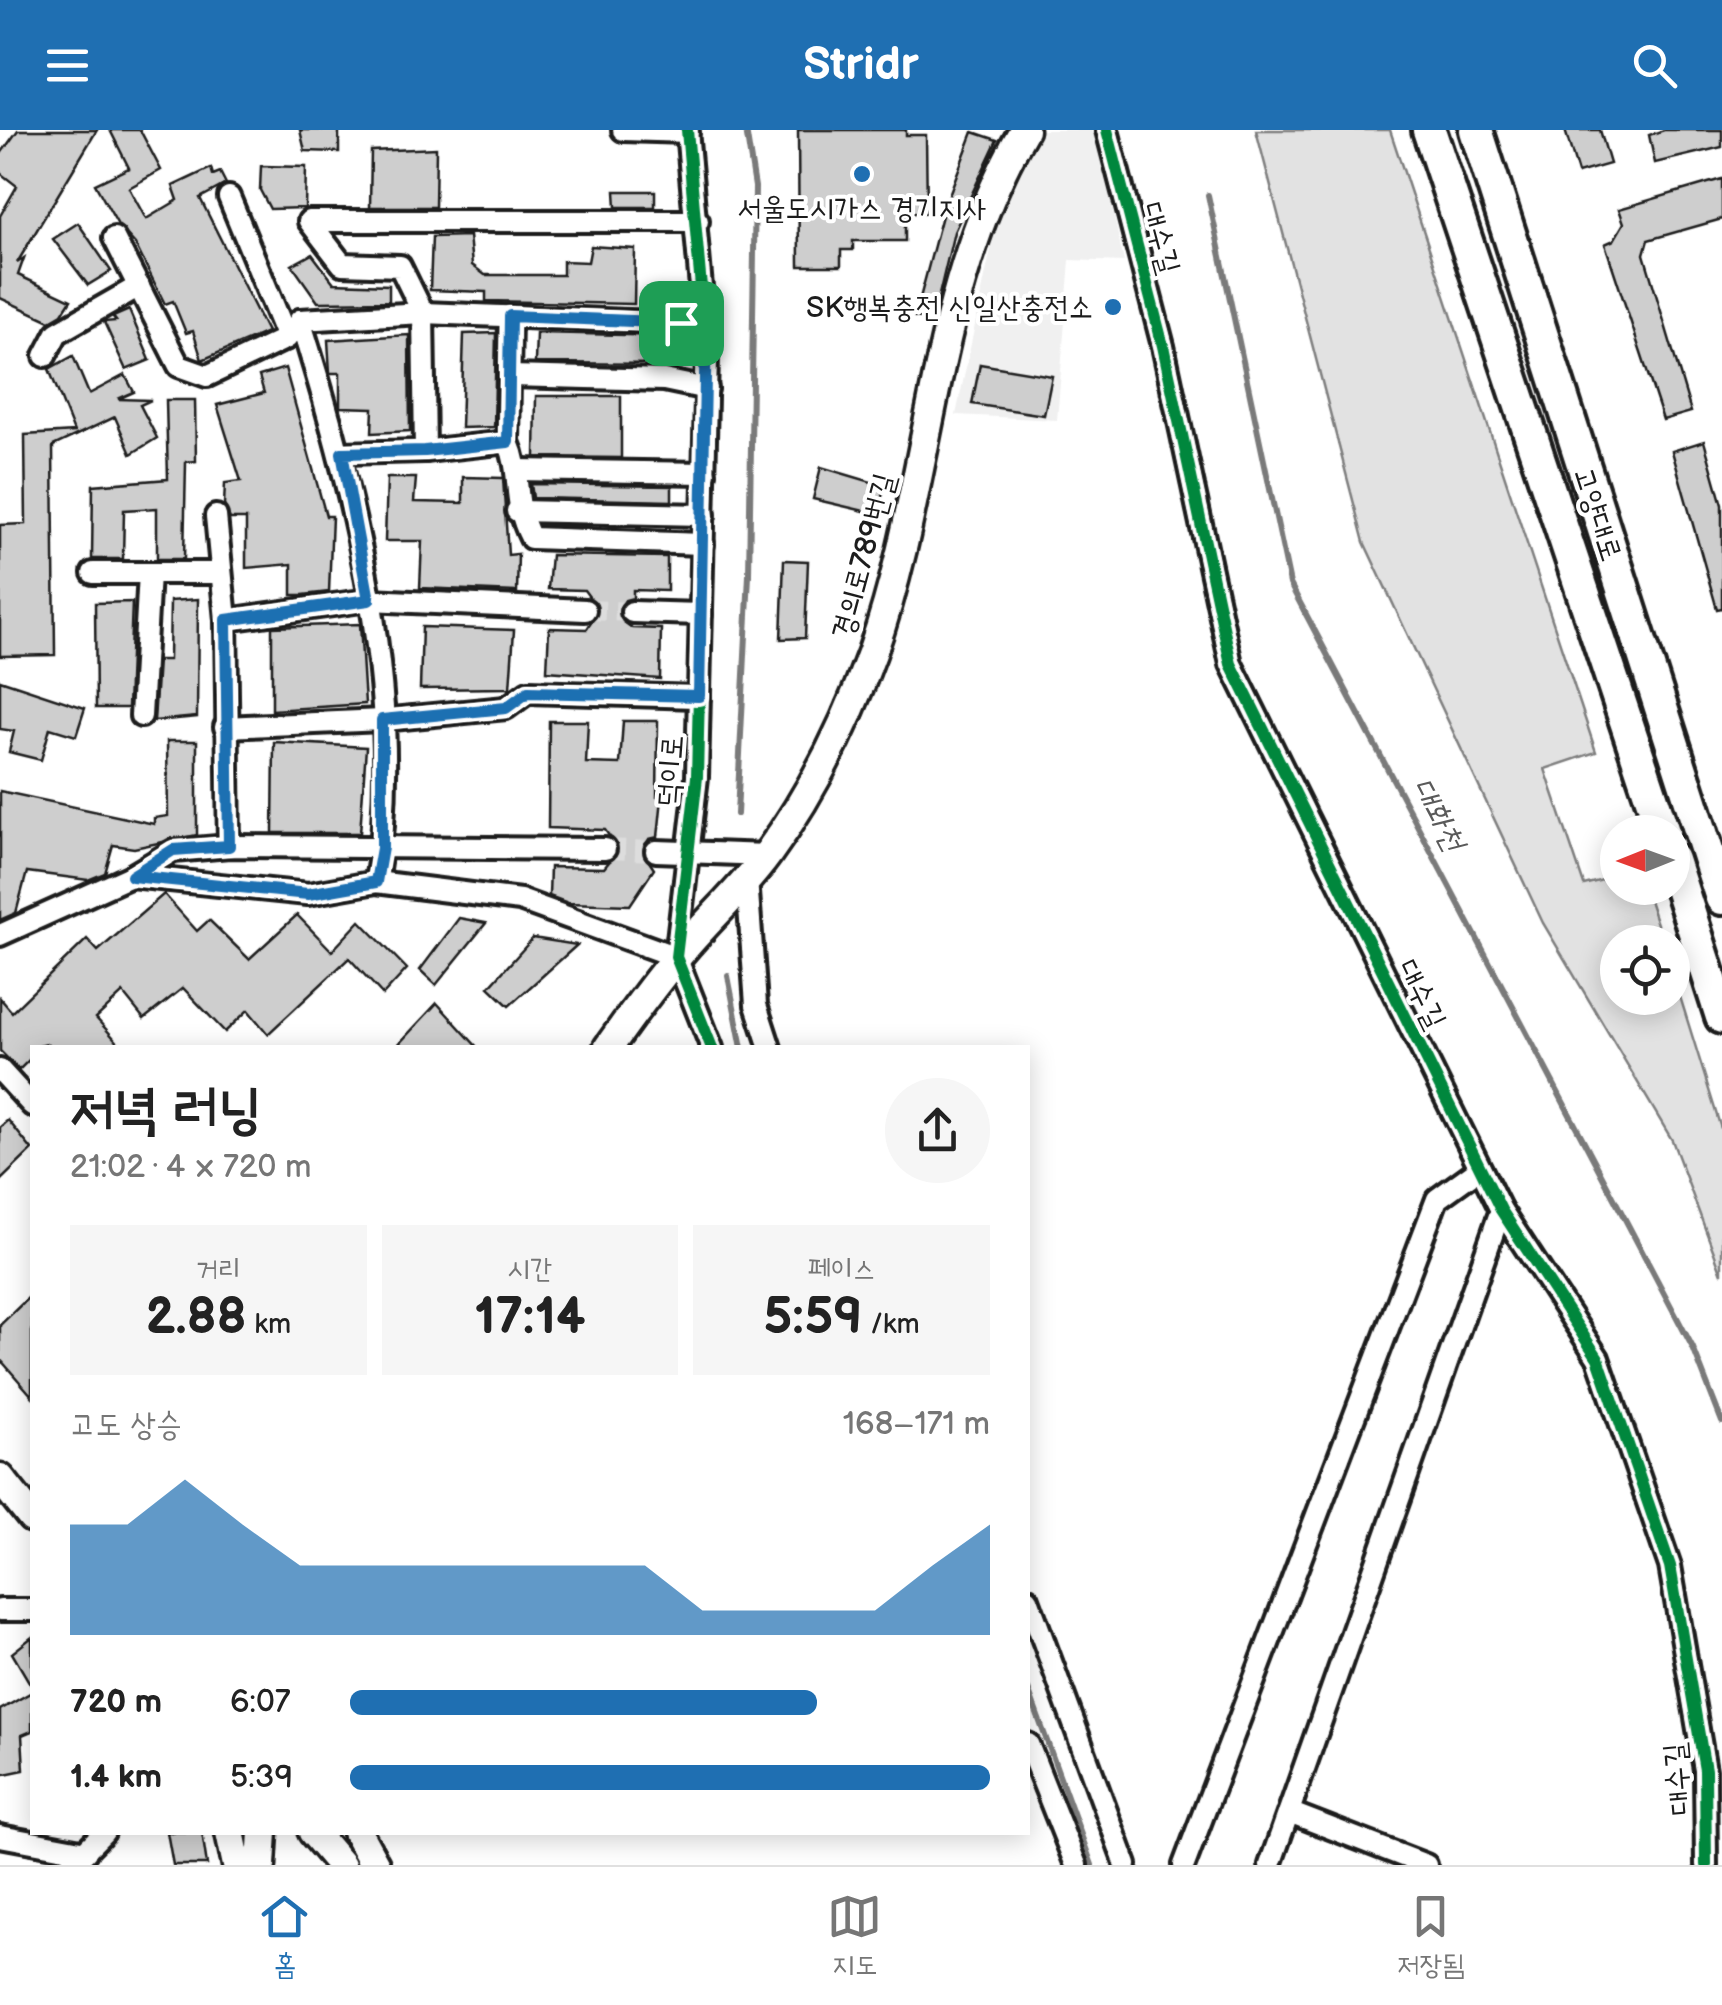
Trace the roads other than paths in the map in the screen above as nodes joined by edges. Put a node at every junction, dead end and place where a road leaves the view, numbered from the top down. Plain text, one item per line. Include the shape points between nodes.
1 (624, 130) edge
2 (1024, 130) edge
3 (1107, 130) edge
4 (1412, 130) edge
5 (1429, 130) edge
6 (1479, 130) edge
7 (687, 131) edge
8 (230, 197) dead end
9 (1450, 202) junction
10 (698, 221) junction
11 (114, 238) dead end
12 (138, 286) junction
13 (423, 313) junction
14 (510, 316) junction
15 (300, 320) junction
16 (706, 324) junction
17 (286, 338) junction
18 (45, 356) dead end
19 (510, 376) junction
20 (707, 389) junction
21 (508, 442) junction
22 (425, 451) junction
23 (342, 453) junction
24 (516, 470) junction
25 (705, 474) junction
26 (517, 511) junction
27 (704, 515) junction
28 (216, 516) dead end
29 (703, 544) junction
30 (93, 573) dead end
31 (150, 573) junction
32 (221, 573) junction
33 (369, 600) junction
34 (585, 610) tunnel mouth
35 (632, 612) tunnel mouth
36 (701, 614) junction
37 (226, 620) junction
38 (699, 696) junction
39 (141, 716) dead end
40 (382, 720) junction
41 (226, 726) junction
42 (1657, 815) edge
43 (229, 846) junction
44 (382, 848) junction
45 (604, 849) tunnel mouth
46 (656, 851) tunnel mouth
47 (688, 853) junction
48 (767, 855) junction
49 (132, 876) junction
50 (747, 878) junction
51 (376, 882) junction
52 (1722, 898) edge
53 (1686, 905) edge
54 (0, 935) edge
55 (676, 957) junction
56 (1722, 1017) edge
57 (610, 1045) edge
58 (711, 1045) edge
59 (769, 1045) edge
60 (0, 1070) edge
61 (30, 1104) edge
62 (1480, 1168) junction
63 (1500, 1210) junction
64 (0, 1478) edge
65 (30, 1516) edge
66 (1030, 1604) edge
67 (0, 1610) edge
68 (30, 1610) edge
69 (1030, 1749) edge
70 (1289, 1812) junction
71 (101, 1835) edge
72 (231, 1835) edge
73 (263, 1835) edge
74 (316, 1835) edge
75 (359, 1835) edge
76 (0, 1836) edge
77 (78, 1859) edge
78 (236, 1865) edge
79 (261, 1865) edge
80 (342, 1865) edge
81 (375, 1865) edge
82 (1076, 1865) edge
83 (1126, 1865) edge
84 (1184, 1865) edge
85 (1270, 1865) edge
86 (1426, 1865) edge
87 (1706, 1865) edge

1 - 7 street
2 - 48 main road, 경의로789번길 via 986,202 957,287 903,547 872,654 823,764
3 - 62 street, 대수길 via 1164,346 1231,664
4 - 9 main road
5 - 9 main road, 고양대로
6 - 52 main road, 고양대로
7 - 10 street, 덕이로
8 - 17 street
9 - 42 main road, 고양대로
10 - 13 street via 309,220 342,264 400,266
10 - 16 street, 덕이로
11 - 12 street
12 - 17 street via 179,366 207,376
12 - 18 street via 57,333
13 - 14 street
13 - 15 street
13 - 22 street
14 - 16 street
14 - 19 street
15 - 17 street
15 - 23 street
16 - 20 street, 덕이로
19 - 20 street via 664,380
19 - 21 street
20 - 25 street, 덕이로
21 - 22 street
21 - 24 street
22 - 23 street
23 - 33 street
24 - 25 street
24 - 26 street
25 - 27 street, 덕이로
26 - 27 street
26 - 29 street via 530,538
27 - 29 street, 덕이로
28 - 32 street
29 - 36 street, 덕이로
30 - 31 street
31 - 32 street
31 - 39 street
32 - 37 street
33 - 34 street
33 - 37 street
33 - 40 street
35 - 36 street
36 - 38 street, 덕이로
37 - 41 street
38 - 40 street via 528,692 506,708
38 - 47 street, 덕이로
40 - 41 street
40 - 44 street
41 - 43 street
43 - 44 street
43 - 49 street via 173,850
44 - 45 street
44 - 51 street
46 - 47 street
47 - 48 street
47 - 55 street, 덕이로
48 - 50 main road, 경의로789번길
49 - 51 street via 308,894
49 - 54 street
50 - 55 main road, 경의로789번길
50 - 59 street via 756,1005
51 - 55 street via 520,900
53 - 56 main road
55 - 57 main road
55 - 58 street, 덕이로
60 - 61 street
62 - 63 street, 대수길
62 - 84 street via 1437,1199
63 - 70 street
63 - 87 street, 대수길 via 1598,1358 1670,1566 1705,1770
64 - 65 main road
66 - 83 street
67 - 68 street
69 - 82 street
70 - 85 street
70 - 86 street
71 - 77 street
72 - 78 main road
73 - 79 main road
74 - 80 main road
75 - 81 main road
76 - 77 street

